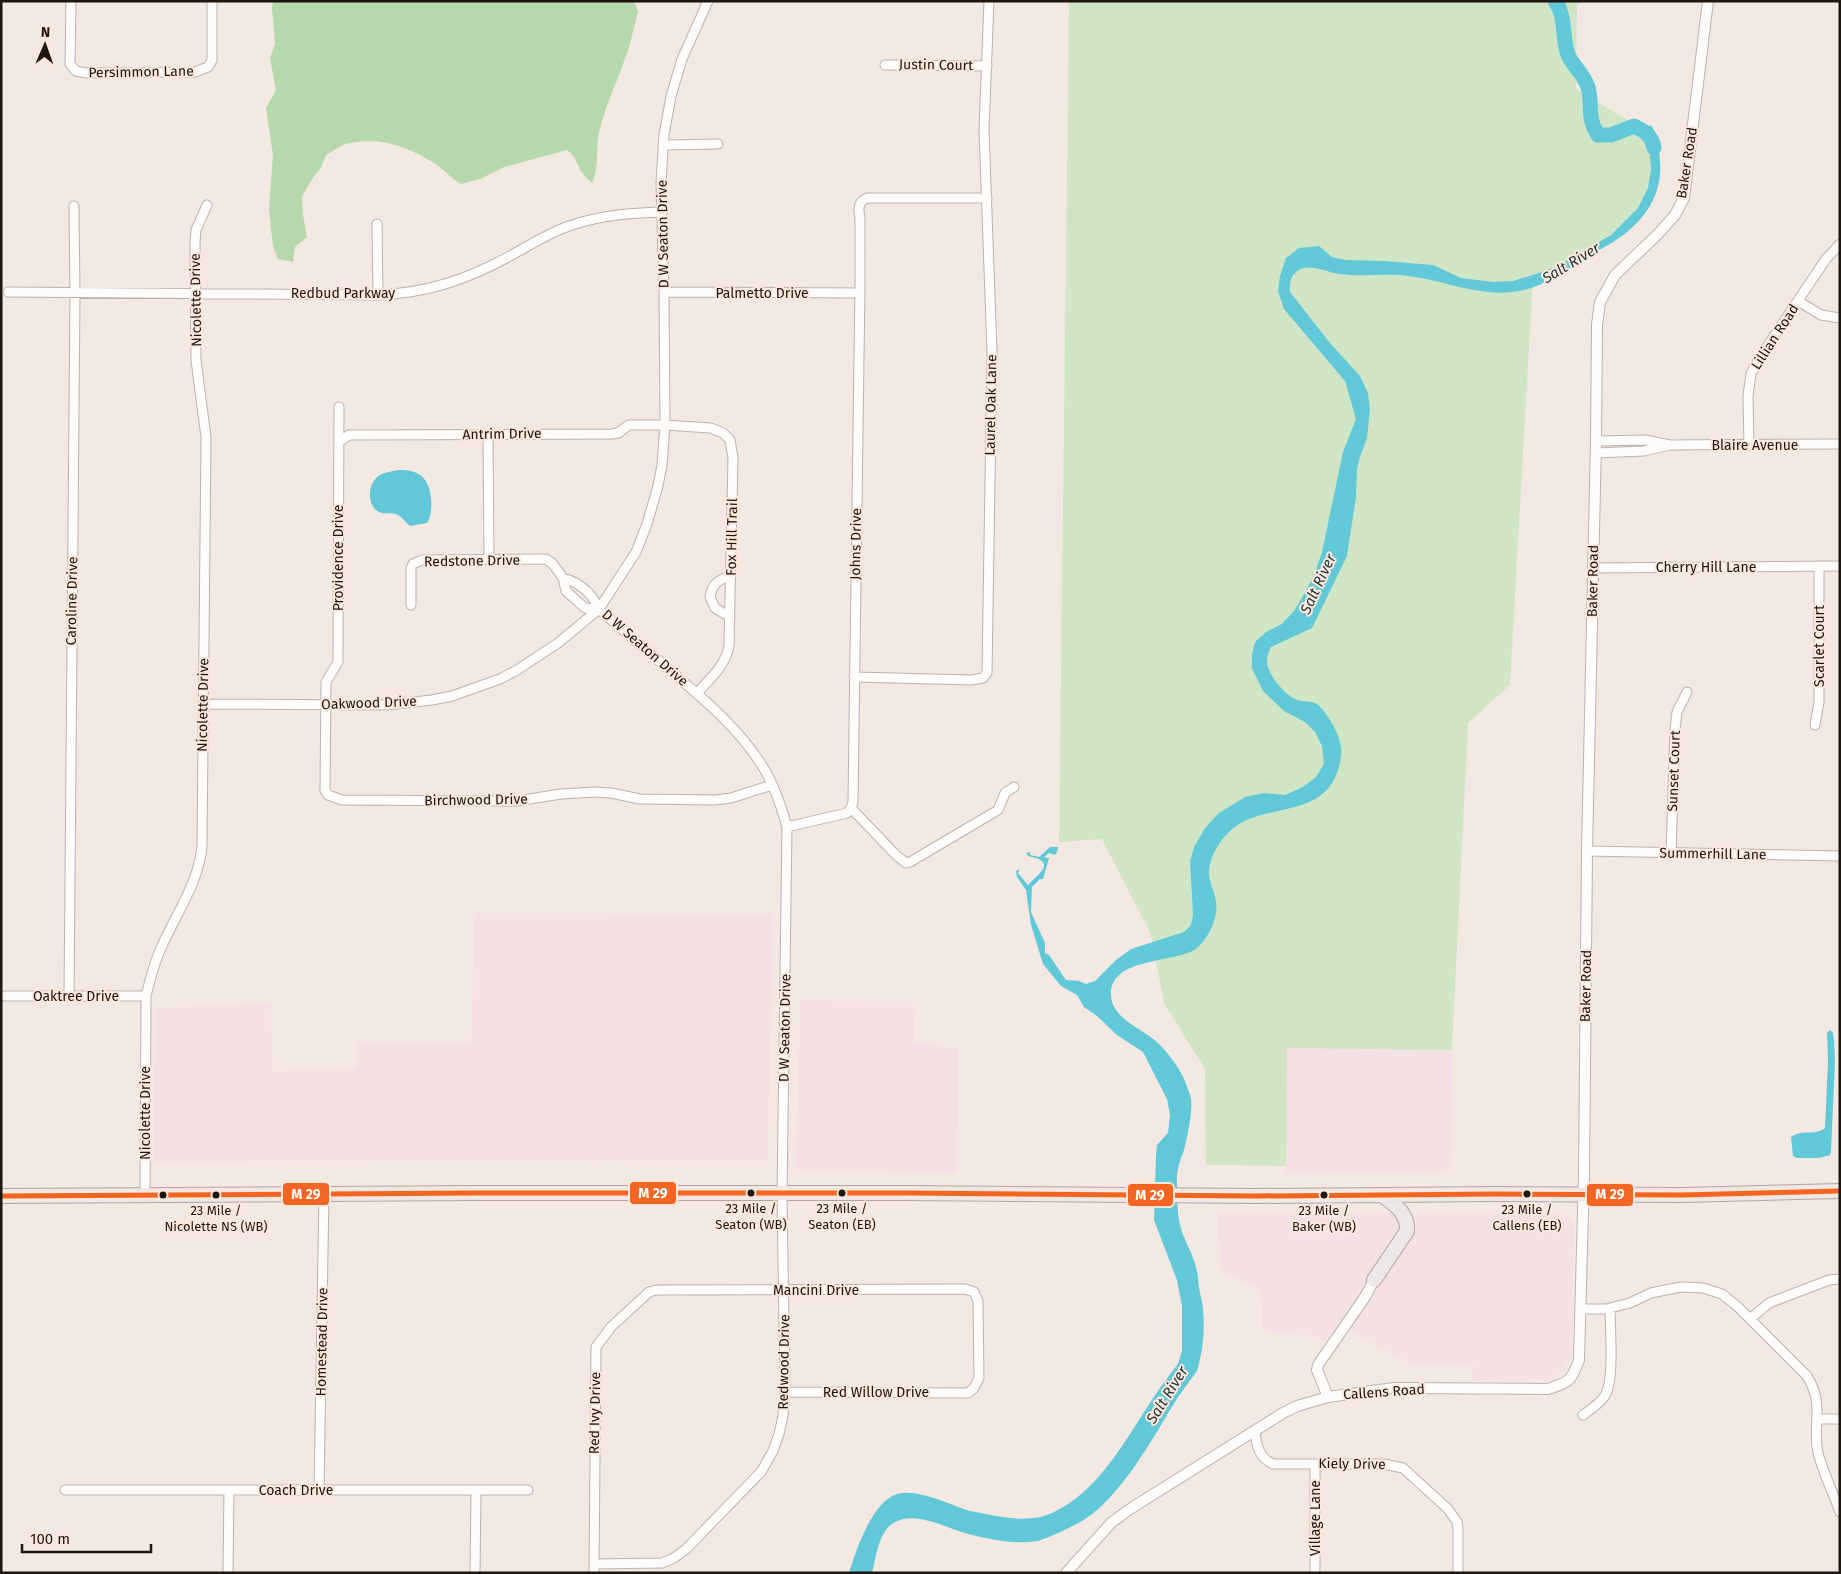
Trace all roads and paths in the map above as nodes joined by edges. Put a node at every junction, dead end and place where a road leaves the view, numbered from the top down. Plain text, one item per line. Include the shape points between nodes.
1 (71, 1) edge
2 (212, 1) edge
3 (708, 1) edge
4 (989, 1) edge
5 (1708, 1) edge
6 (885, 64) dead end
7 (987, 66) junction
8 (718, 144) dead end
9 (663, 145) junction
10 (987, 198) junction
11 (207, 205) dead end
12 (74, 206) dead end
13 (662, 212) junction
14 (377, 224) dead end
15 (1840, 244) edge
16 (8, 292) dead end
17 (196, 292) junction
18 (664, 292) junction
19 (860, 293) junction
20 (75, 294) junction
21 (378, 294) junction
22 (1798, 301) junction
23 (1840, 318) edge
24 (339, 407) dead end
25 (664, 425) junction
26 (488, 435) junction
27 (1596, 440) junction
28 (339, 442) junction
29 (1840, 444) edge
30 (1670, 445) junction
31 (1749, 445) junction
32 (1596, 453) junction
33 (489, 560) junction
34 (1820, 566) junction
35 (1840, 566) edge
36 (1593, 568) junction
37 (731, 576) junction
38 (563, 578) junction
39 (411, 605) dead end
40 (599, 609) junction
41 (730, 617) junction
42 (854, 677) junction
43 (1687, 692) dead end
44 (697, 693) junction
45 (203, 704) junction
46 (326, 705) junction
47 (1815, 726) dead end
48 (772, 785) junction
49 (1014, 787) dead end
50 (851, 808) junction
51 (787, 827) junction
52 (1587, 851) junction
53 (1671, 853) junction
54 (1840, 856) edge
55 (5, 996) dead end
56 (68, 996) junction
57 (146, 996) junction
58 (1840, 1191) edge
59 (324, 1194) junction
60 (782, 1194) junction
61 (1583, 1194) junction
62 (1, 1196) edge
63 (146, 1196) junction
64 (1382, 1196) junction
65 (1840, 1279) edge
66 (1374, 1280) joint
67 (657, 1290) joint
68 (784, 1290) junction
69 (1610, 1308) junction
70 (1581, 1309) junction
71 (1750, 1319) junction
72 (785, 1392) junction
73 (968, 1393) joint
74 (1328, 1397) junction
75 (1583, 1415) dead end
76 (1817, 1419) junction
77 (1840, 1419) edge
78 (1255, 1430) junction
79 (1315, 1464) junction
80 (65, 1490) dead end
81 (319, 1490) junction
82 (476, 1490) junction
83 (528, 1490) dead end
84 (229, 1491) junction
85 (1840, 1512) edge
86 (594, 1568) edge
87 (228, 1573) edge
88 (475, 1573) edge
89 (1066, 1573) edge
90 (1315, 1573) edge
91 (1458, 1573) edge

1 - 2 street, Persimmon Lane via 70,58 73,69 86,73 202,71 212,60
3 - 9 street, D W Seaton Drive via 675,81
4 - 7 street, Laurel Oak Lane
5 - 27 street, Baker Road via 1684,198 1670,222 1615,275 1600,302
6 - 7 street, Justin Court
7 - 10 street, Laurel Oak Lane via 984,130
8 - 9 street
9 - 13 street, D W Seaton Drive
10 - 19 street, Johns Drive via 867,198 860,203
10 - 42 street, Laurel Oak Lane via 992,352 987,673 980,679 971,680
11 - 17 street, Nicolette Drive via 196,230
12 - 20 street, Caroline Drive
13 - 18 street, D W Seaton Drive
13 - 21 street, Redbud Parkway via 589,220 554,232 470,276 442,286 408,293
14 - 21 street
15 - 22 street, Lillian Road
16 - 20 street, Redbud Parkway
17 - 20 street, Redbud Parkway
17 - 21 street, Redbud Parkway
17 - 45 street, Nicolette Drive via 196,360 206,437
18 - 19 street, Palmetto Drive
18 - 25 street, D W Seaton Drive
19 - 42 street, Johns Drive
20 - 56 street, Caroline Drive
22 - 23 street via 1821,315
22 - 31 street, Lillian Road via 1751,374
24 - 28 street, Providence Drive
25 - 26 street, Antrim Drive via 629,425 612,434
25 - 37 street, Fox Hill Trail via 716,429 732,445
25 - 40 street, D W Seaton Drive via 662,466 647,524 636,552
26 - 28 street, Antrim Drive via 349,435
26 - 33 street
27 - 30 street, Blaire Avenue via 1645,440
27 - 32 street, Baker Road
28 - 46 street, Providence Drive via 338,662 326,682
29 - 31 street, Blaire Avenue
30 - 31 street, Blaire Avenue
30 - 32 street, Blaire Avenue via 1644,451
32 - 36 street, Baker Road
33 - 38 street, Redstone Drive via 546,559 554,564
33 - 39 street, Redstone Drive via 417,562 411,568
34 - 35 street, Cherry Hill Lane
34 - 36 street, Cherry Hill Lane
34 - 47 street, Scarlet Court via 1819,702
36 - 52 street, Baker Road
37 - 41 street, Fox Hill Trail
37 - 41 street via 714,584 710,596 715,608
38 - 40 street, Redstone Drive via 575,581 594,597
38 - 40 street, Redstone Drive via 566,591 585,608
40 - 44 street, D W Seaton Drive
40 - 46 street, Oakwood Drive via 524,666 468,691 410,703
41 - 44 street, Fox Hill Trail via 728,653
42 - 50 street, Johns Drive
43 - 53 street, Sunset Court via 1677,712 1675,729
44 - 48 street, D W Seaton Drive via 741,737
45 - 46 street, Oakwood Drive
45 - 57 street, Nicolette Drive via 201,859 193,884 155,962
46 - 48 street, Birchwood Drive via 325,790 328,795 342,800 517,801 594,792 640,799 723,799
48 - 51 street, D W Seaton Drive
49 - 50 street via 1004,793 998,810 906,863
50 - 51 street via 847,813
51 - 60 street, D W Seaton Drive
52 - 53 street, Summerhill Lane
52 - 61 street, Baker Road
53 - 54 street, Summerhill Lane
55 - 56 street, Oaktree Drive
56 - 57 street, Oaktree Drive
57 - 63 street, Nicolette Drive
58 - 61 main road
59 - 60 main road
59 - 63 main road
59 - 81 street, Homestead Drive
60 - 64 main road
60 - 68 street, Redwood Drive
61 - 64 main road
61 - 70 street, Callens Road
62 - 63 main road
64 - 66 main road via 1403,1212 1407,1231
65 - 71 street via 1829,1280 1769,1303
66 - 74 street via 1318,1365
67 - 68 street, Mancini Drive
67 - 86 street, Red Ivy Drive via 649,1292 611,1327 596,1347
68 - 72 street, Redwood Drive
68 - 73 street, Mancini Drive via 964,1289 974,1292 978,1301 979,1378
69 - 70 street
69 - 71 street via 1665,1290 1703,1288 1722,1294
69 - 75 street via 1609,1388 1604,1397
70 - 74 street, Callens Road via 1579,1360 1567,1383 1548,1389 1394,1388
71 - 76 street via 1807,1376 1814,1388
72 - 73 street, Red Willow Drive
72 - 86 street, Redwood Drive via 779,1434 761,1472 686,1549 662,1562
74 - 78 street, Callens Road via 1297,1406
76 - 77 street
76 - 85 street via 1818,1452
78 - 79 street, Kiely Drive via 1257,1446 1268,1462
78 - 89 street, Callens Road via 1112,1522
79 - 90 street, Village Lane
79 - 91 street, Kiely Drive via 1384,1464 1403,1468 1448,1509 1457,1522
80 - 84 street, Coach Drive
81 - 82 street, Coach Drive
81 - 84 street, Coach Drive
82 - 83 street, Coach Drive
82 - 88 street
84 - 87 street

